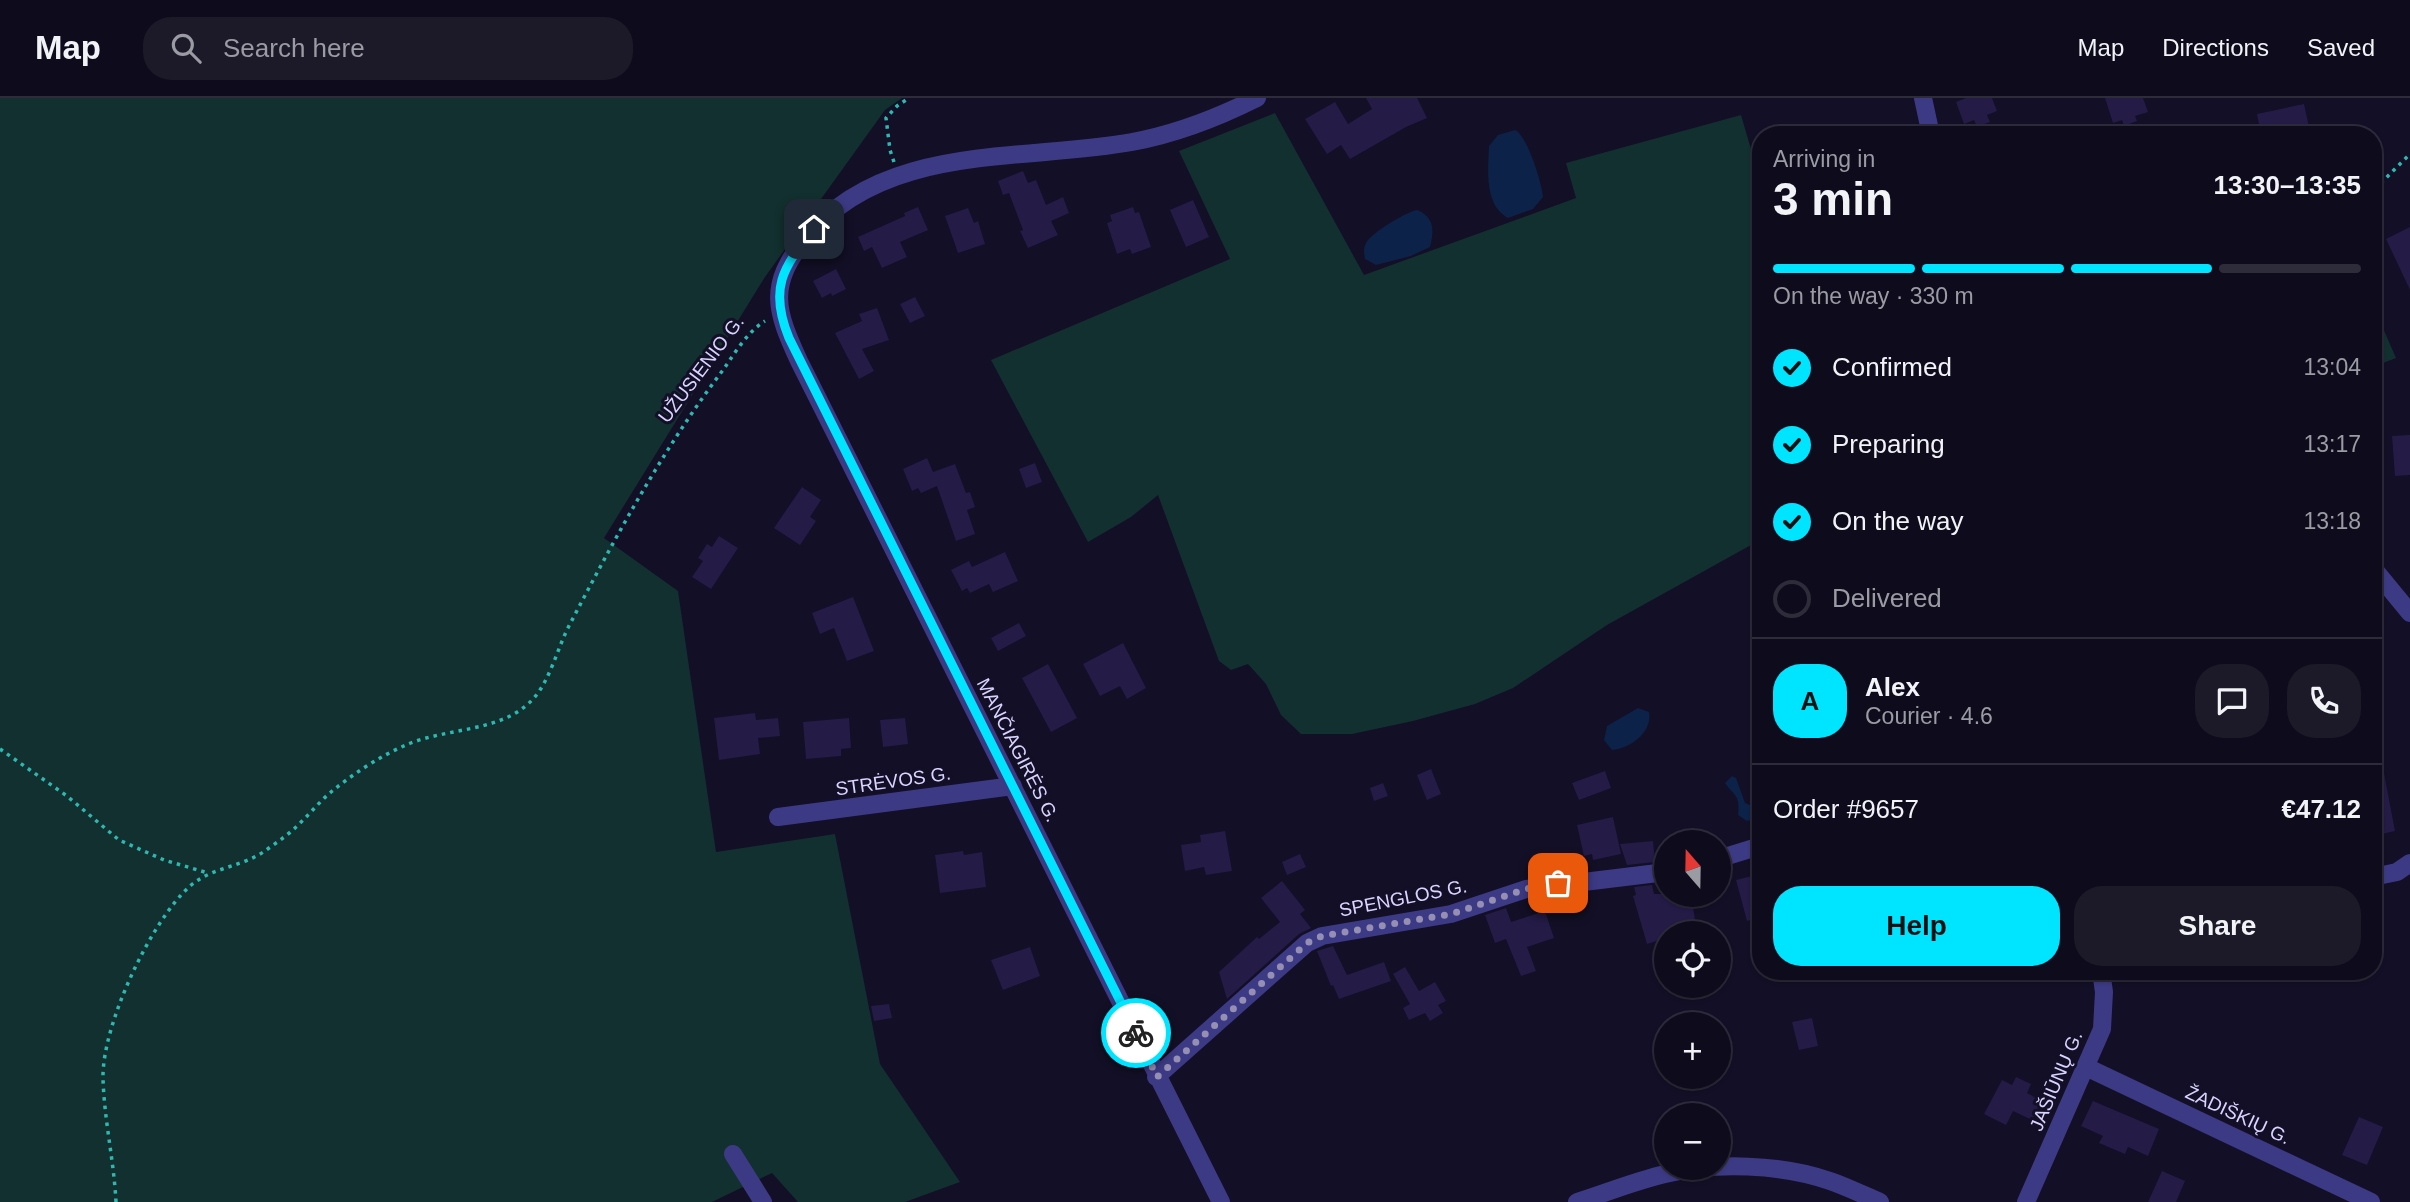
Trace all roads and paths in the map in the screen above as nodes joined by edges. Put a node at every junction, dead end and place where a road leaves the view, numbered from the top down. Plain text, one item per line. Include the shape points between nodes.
1 (909, 98) edge
2 (1257, 98) edge
3 (1923, 98) edge
4 (1929, 126) edge
5 (2410, 154) edge
6 (898, 175) junction
7 (2382, 182) edge
8 (780, 315) junction
9 (2382, 579) edge
10 (2410, 613) edge
11 (0, 750) edge
12 (1013, 786) junction
13 (778, 817) dead end
14 (1752, 848) edge
15 (1731, 855) edge
16 (2410, 863) edge
17 (208, 873) junction
18 (1654, 873) edge
19 (2382, 875) edge
20 (2102, 980) edge
21 (2086, 1067) junction
22 (1157, 1077) junction
23 (733, 1154) dead end
24 (116, 1202) edge
25 (763, 1202) edge
26 (1221, 1202) edge
27 (1577, 1202) edge
28 (1880, 1202) edge
29 (2026, 1202) edge
30 (2371, 1202) edge

1 - 6 path via 886,118
2 - 6 street via 1184,129 1131,142 974,159
3 - 4 street
5 - 7 path
6 - 8 street via 840,205 814,229 787,266 780,285
8 - 12 street, MANČIAGIRĖS G.
8 - 17 path, UŽUSIENIO G. via 749,334 685,420 619,531 534,698 500,721 430,737 384,756 330,792 261,854
9 - 10 street
11 - 17 path via 67,796 119,840
12 - 13 street, STRĖVOS G.
12 - 22 street, MANČIAGIRĖS G.
14 - 15 street
16 - 19 street
17 - 24 path via 170,909 148,944 112,1023 103,1078
18 - 22 street, SPENGLOS G. via 1526,889 1451,914 1322,936 1307,943
20 - 21 street, JAŠIŪNŲ G. via 2102,1029
21 - 29 street, JAŠIŪNŲ G.
21 - 30 street, ŽADIŠKIŲ G.
22 - 26 street, MANČIAGIRĖS G.
23 - 25 street
27 - 28 street via 1664,1174 1734,1167 1797,1172

